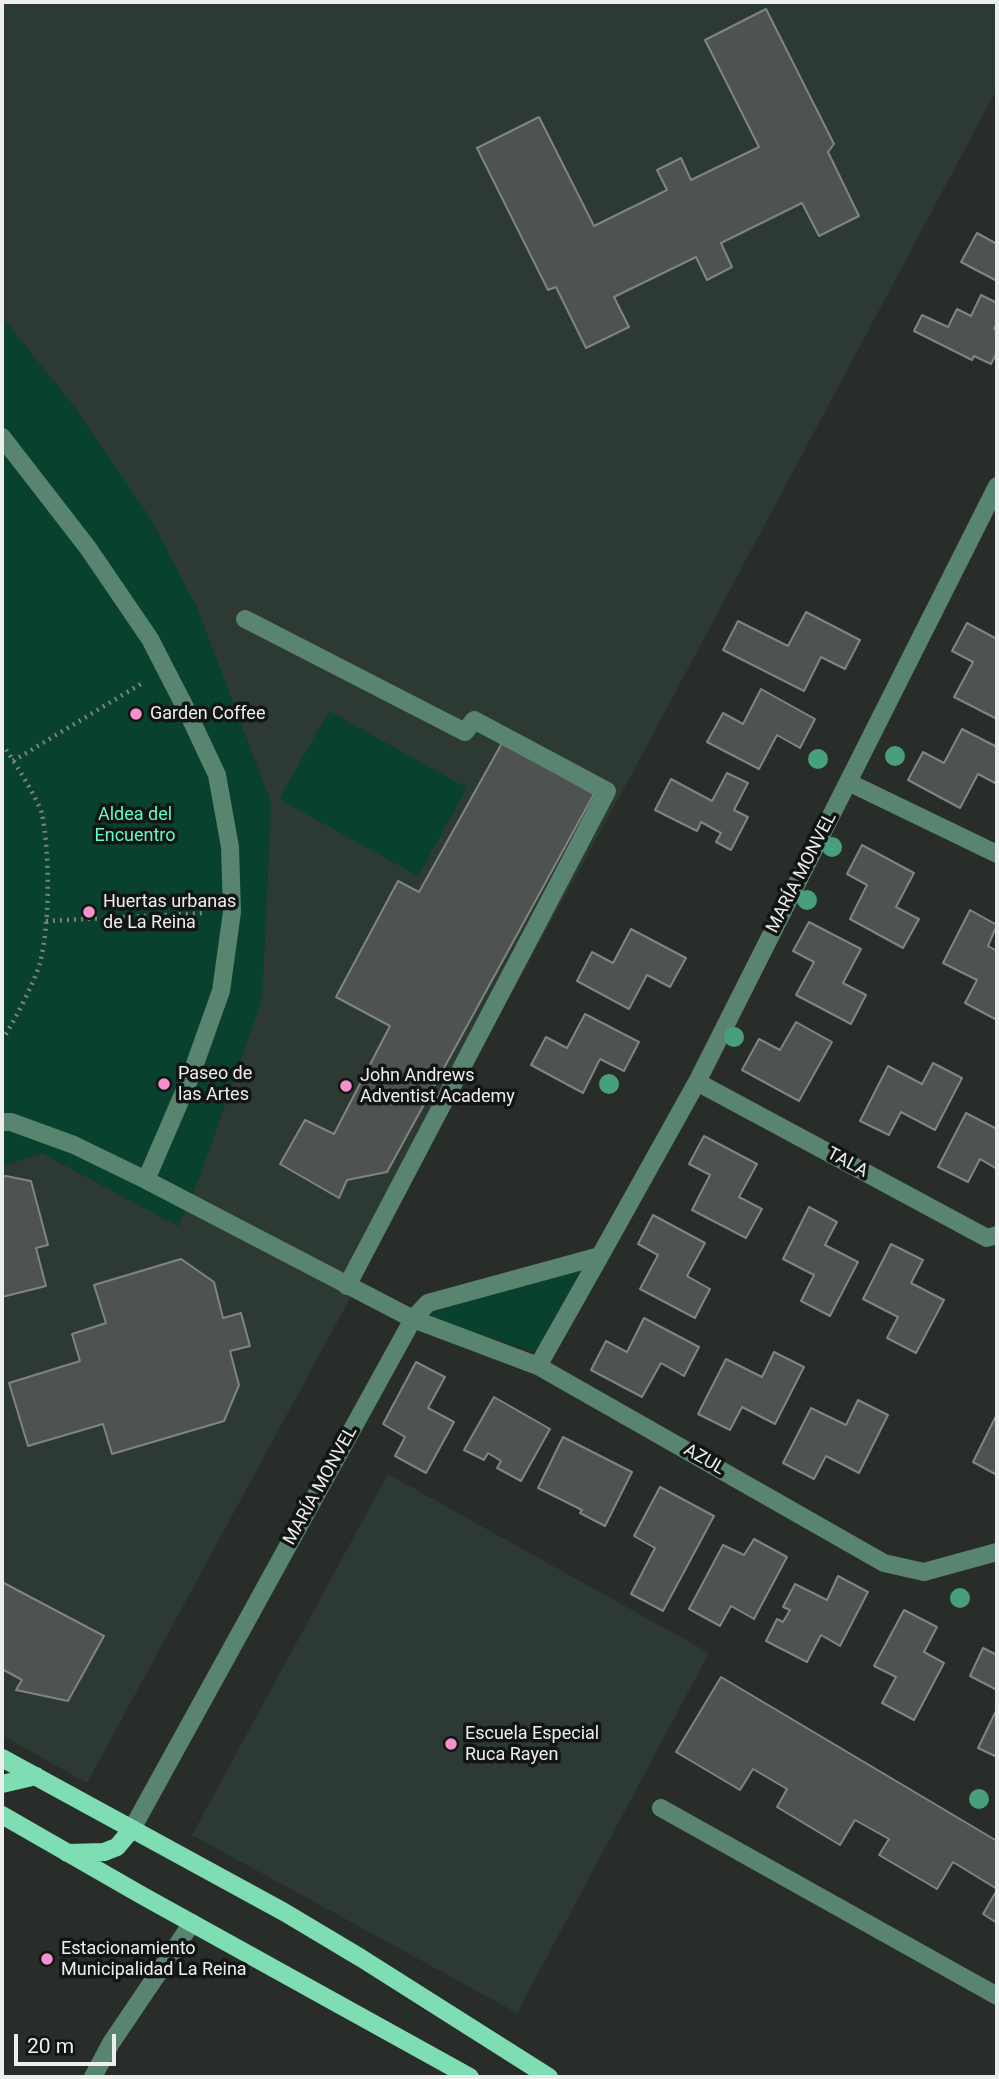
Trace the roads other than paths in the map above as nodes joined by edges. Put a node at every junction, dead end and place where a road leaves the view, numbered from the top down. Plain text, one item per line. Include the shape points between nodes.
1 (2, 437) edge
2 (997, 486) edge
3 (244, 619) dead end
4 (848, 782) junction
5 (997, 854) edge
6 (697, 1082) junction
7 (2, 1122) edge
8 (146, 1180) junction
9 (997, 1235) edge
10 (600, 1256) junction
11 (347, 1286) junction
12 (413, 1319) junction
13 (538, 1366) junction
14 (997, 1552) edge
15 (2, 1758) edge
16 (36, 1776) junction
17 (2, 1784) edge
18 (661, 1808) dead end
19 (2, 1815) edge
20 (132, 1829) junction
21 (67, 1853) junction
22 (192, 1923) junction
23 (997, 1996) edge
24 (93, 2077) edge
25 (470, 2077) edge
26 (549, 2077) edge

1 - 8 street via 88,548 150,639 216,775 230,847 232,922 221,991
2 - 4 street, MARÍA MONVEL
3 - 11 street via 465,732 474,720 607,791
4 - 5 street
4 - 6 street, MARÍA MONVEL
6 - 9 street, TALA via 987,1238
6 - 10 street, MARÍA MONVEL
7 - 8 street, AZUL via 74,1144
8 - 11 street, AZUL
10 - 12 street, MARÍA MONVEL via 428,1303
10 - 13 street, MARÍA MONVEL
11 - 12 street, AZUL
12 - 13 street, AZUL
12 - 20 street, MARÍA MONVEL
13 - 14 street, AZUL via 884,1563 925,1573
15 - 16 main road
16 - 17 main road
16 - 20 main road
18 - 23 street
19 - 21 main road
20 - 21 main road via 117,1847 104,1852
20 - 26 main road via 350,1951
21 - 22 main road
22 - 24 street
22 - 25 main road

